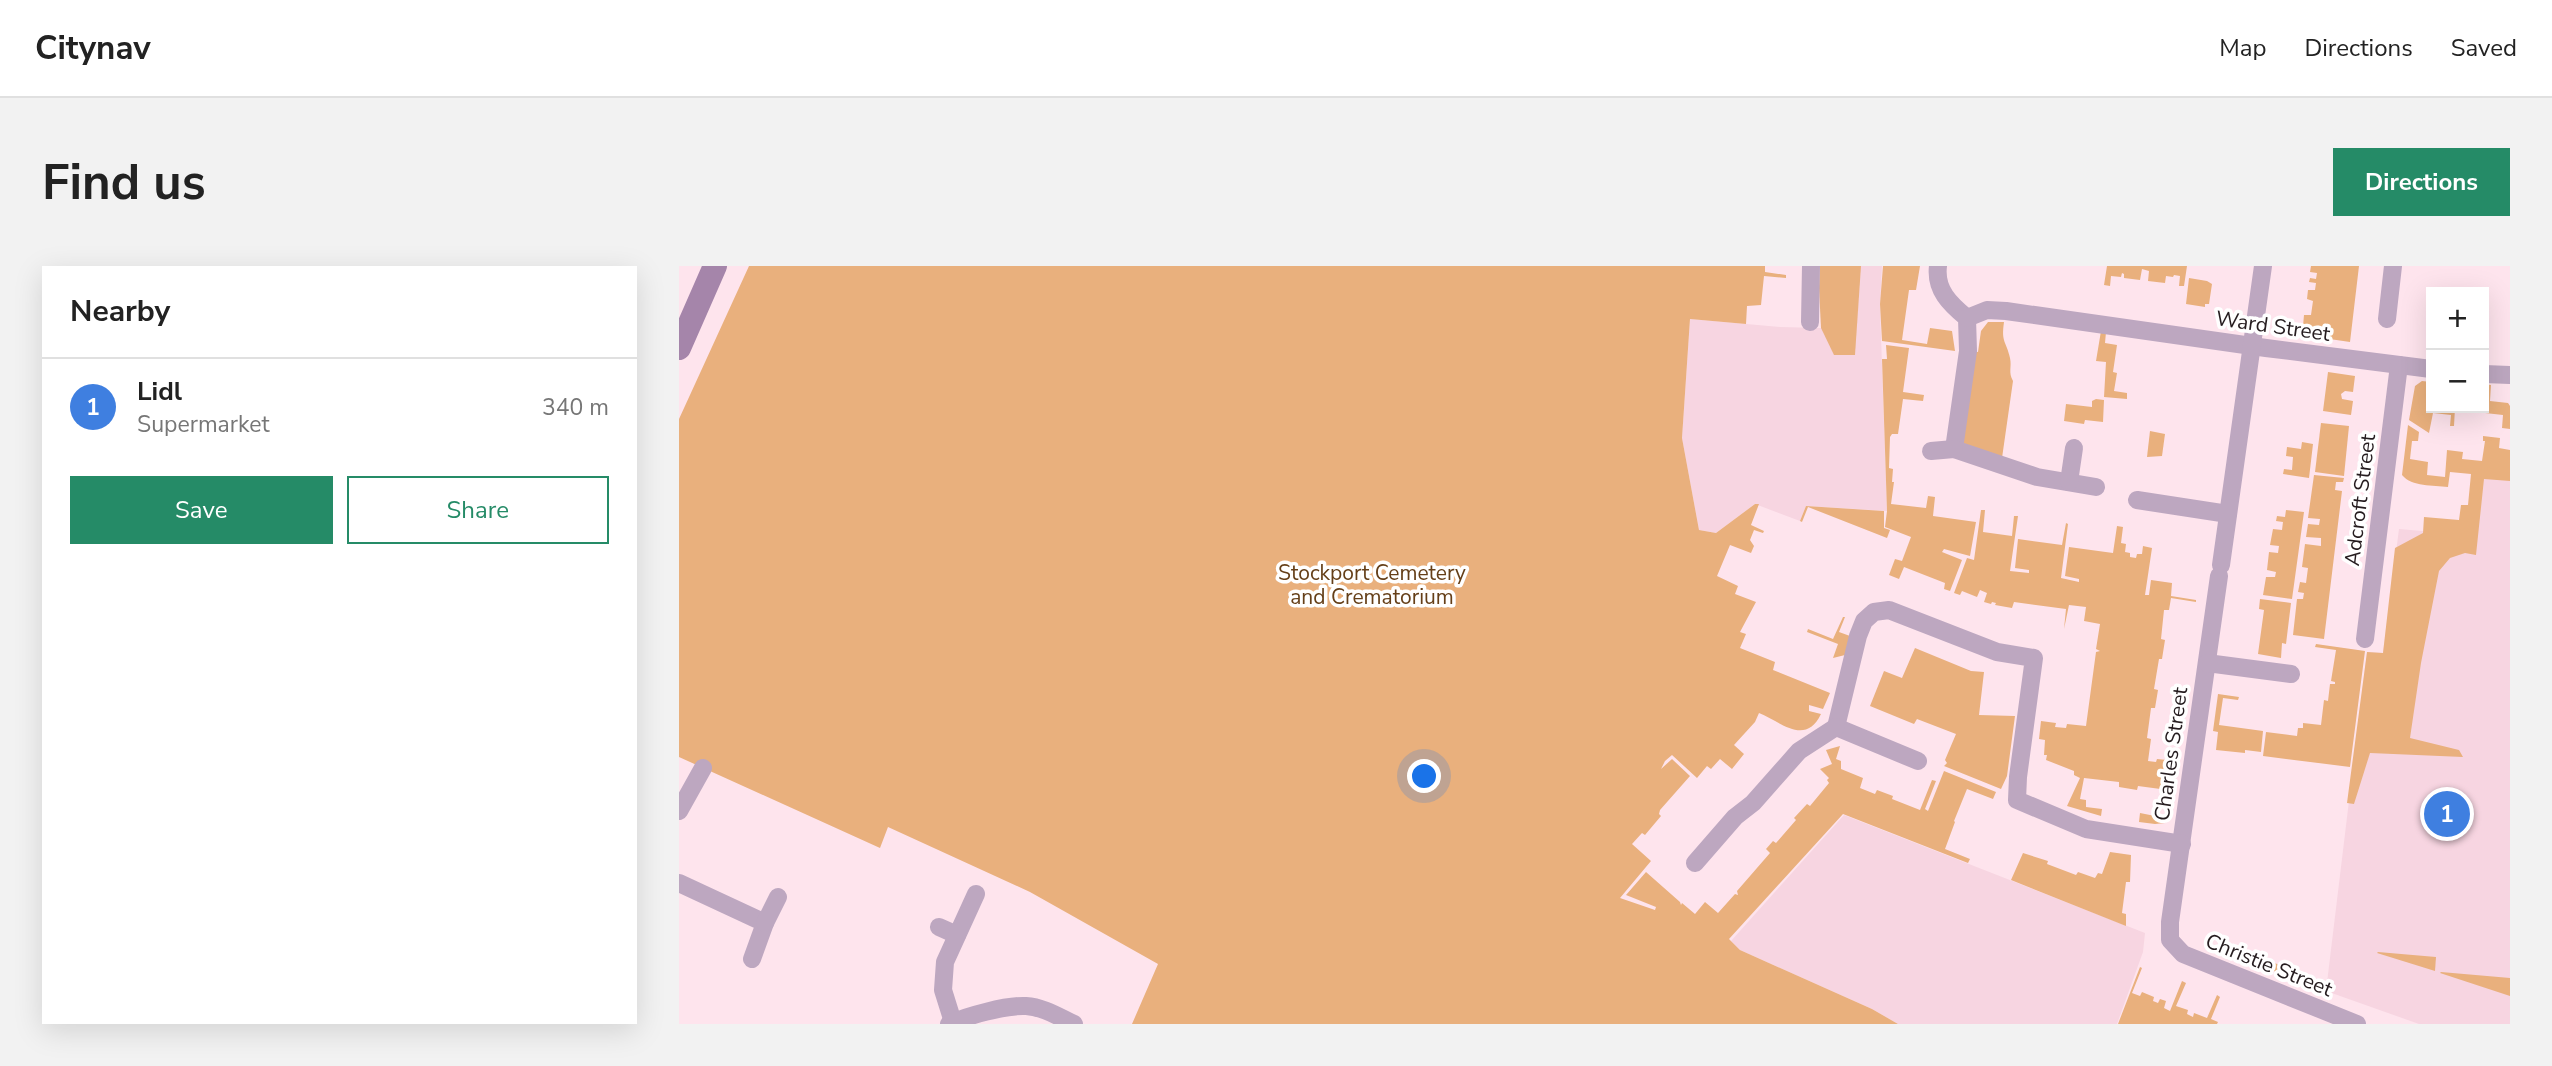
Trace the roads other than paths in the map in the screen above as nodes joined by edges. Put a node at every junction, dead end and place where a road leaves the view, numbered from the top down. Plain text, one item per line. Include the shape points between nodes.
1 (715, 266) edge
2 (1811, 266) edge
3 (1938, 266) edge
4 (2263, 266) edge
5 (2393, 266) edge
6 (1967, 318) junction
7 (2387, 319) dead end
8 (1810, 322) dead end
9 (2252, 346) junction
10 (679, 348) edge
11 (2399, 365) junction
12 (2426, 368) edge
13 (2489, 374) edge
14 (2510, 375) edge
15 (2074, 448) dead end
16 (1954, 449) junction
17 (1931, 451) dead end
18 (2069, 482) junction
19 (2096, 487) dead end
20 (2137, 500) dead end
21 (2228, 514) junction
22 (2365, 639) dead end
23 (2207, 663) junction
24 (2291, 674) dead end
25 (1836, 727) junction
26 (1918, 761) dead end
27 (702, 768) dead end
28 (679, 811) edge
29 (2182, 844) junction
30 (1695, 863) dead end
31 (679, 883) edge
32 (976, 894) dead end
33 (778, 897) dead end
34 (765, 923) junction
35 (939, 927) dead end
36 (957, 935) junction
37 (2170, 940) joint
38 (752, 959) dead end
39 (2332, 1020) edge
40 (951, 1023) edge
41 (1073, 1024) edge
42 (2357, 1024) edge

1 - 10 main road
2 - 8 street
3 - 6 street via 1943,294
4 - 9 street, Charles Street
5 - 7 street
6 - 9 street, Ward Street via 1996,310
6 - 16 street via 1967,357
9 - 11 street, Ward Street
9 - 21 street, Charles Street
11 - 12 street, Ward Street
11 - 22 street, Adcroft Street
13 - 14 street
15 - 18 street
16 - 17 street
16 - 18 street via 2021,463 2037,477
18 - 19 street
20 - 21 street
21 - 23 street, Charles Street
23 - 24 street
23 - 29 street, Charles Street
25 - 26 street
25 - 29 street via 1858,636 1874,612 1889,610 1997,652 2034,658 2017,800 2086,829
25 - 30 street via 1799,751
27 - 28 street
29 - 37 street, Charles Street
31 - 34 street
32 - 36 street
33 - 34 street
34 - 38 street
35 - 36 street
36 - 40 street via 943,975
37 - 39 street, Christie Street via 2183,954
39 - 42 street, Christie Street
40 - 41 street via 1026,1006

